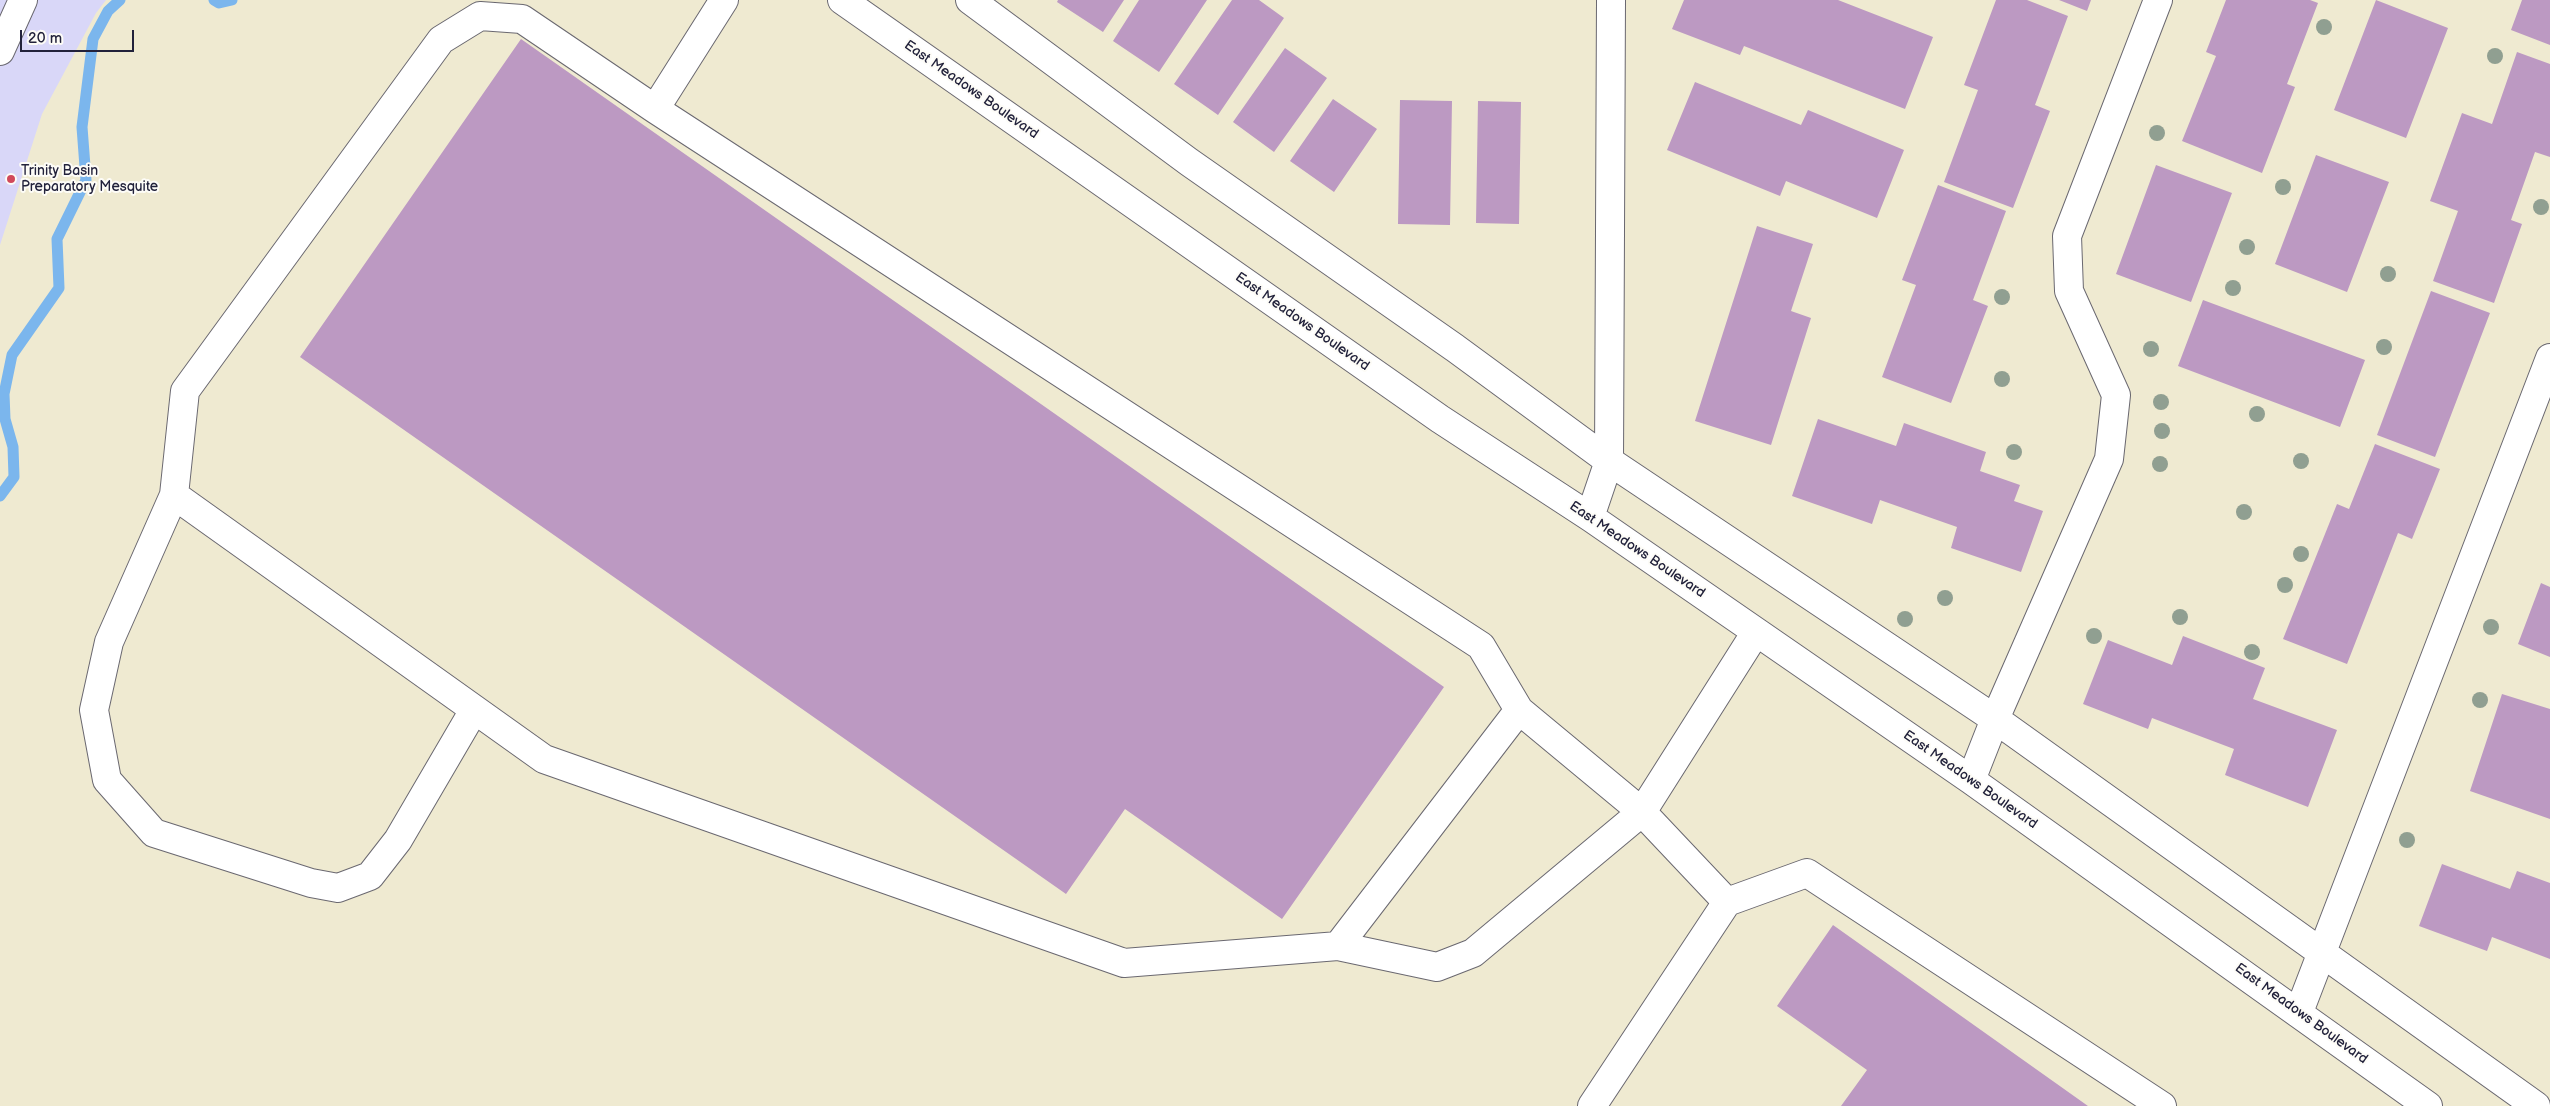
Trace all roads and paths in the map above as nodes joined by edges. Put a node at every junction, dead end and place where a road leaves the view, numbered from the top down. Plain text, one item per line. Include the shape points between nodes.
1 (23, 0) edge
2 (724, 0) edge
3 (842, 0) edge
4 (970, 0) edge
5 (1611, 0) edge
6 (2158, 0) edge
7 (0, 51) edge
8 (655, 109) junction
9 (2550, 358) edge
10 (1609, 461) junction
11 (174, 494) junction
12 (1590, 517) junction
13 (1756, 632) junction
14 (474, 710) junction
15 (1519, 710) junction
16 (1995, 719) junction
17 (1970, 780) junction
18 (1642, 812) junction
19 (1727, 902) junction
20 (1338, 946) junction
21 (2322, 952) junction
22 (2299, 1012) junction
23 (1592, 1106) edge
24 (2162, 1106) edge
25 (2428, 1106) edge
26 (2536, 1106) edge

1 - 7 street
2 - 8 street
3 - 12 street, East Meadows Boulevard via 1440,419
4 - 10 street via 1189,162 1455,348
5 - 10 street
6 - 16 street via 2067,236 2069,291 2116,395 2109,459
8 - 11 street via 522,19 480,16 441,40 186,390
8 - 15 street via 1482,646
9 - 21 street
10 - 12 street
10 - 16 street
11 - 14 street
11 - 14 street via 109,642 94,710 107,780 154,833 311,883 338,888 370,876 398,840
12 - 13 street, East Meadows Boulevard
13 - 17 street, East Meadows Boulevard
13 - 18 street
14 - 20 street via 544,759 1124,963
15 - 18 street
15 - 20 street
16 - 17 street
16 - 21 street
17 - 22 street, East Meadows Boulevard
18 - 19 street
18 - 20 street via 1473,954 1437,967
19 - 23 street
19 - 24 street via 1807,873
21 - 22 street
21 - 26 street
22 - 25 street, East Meadows Boulevard

